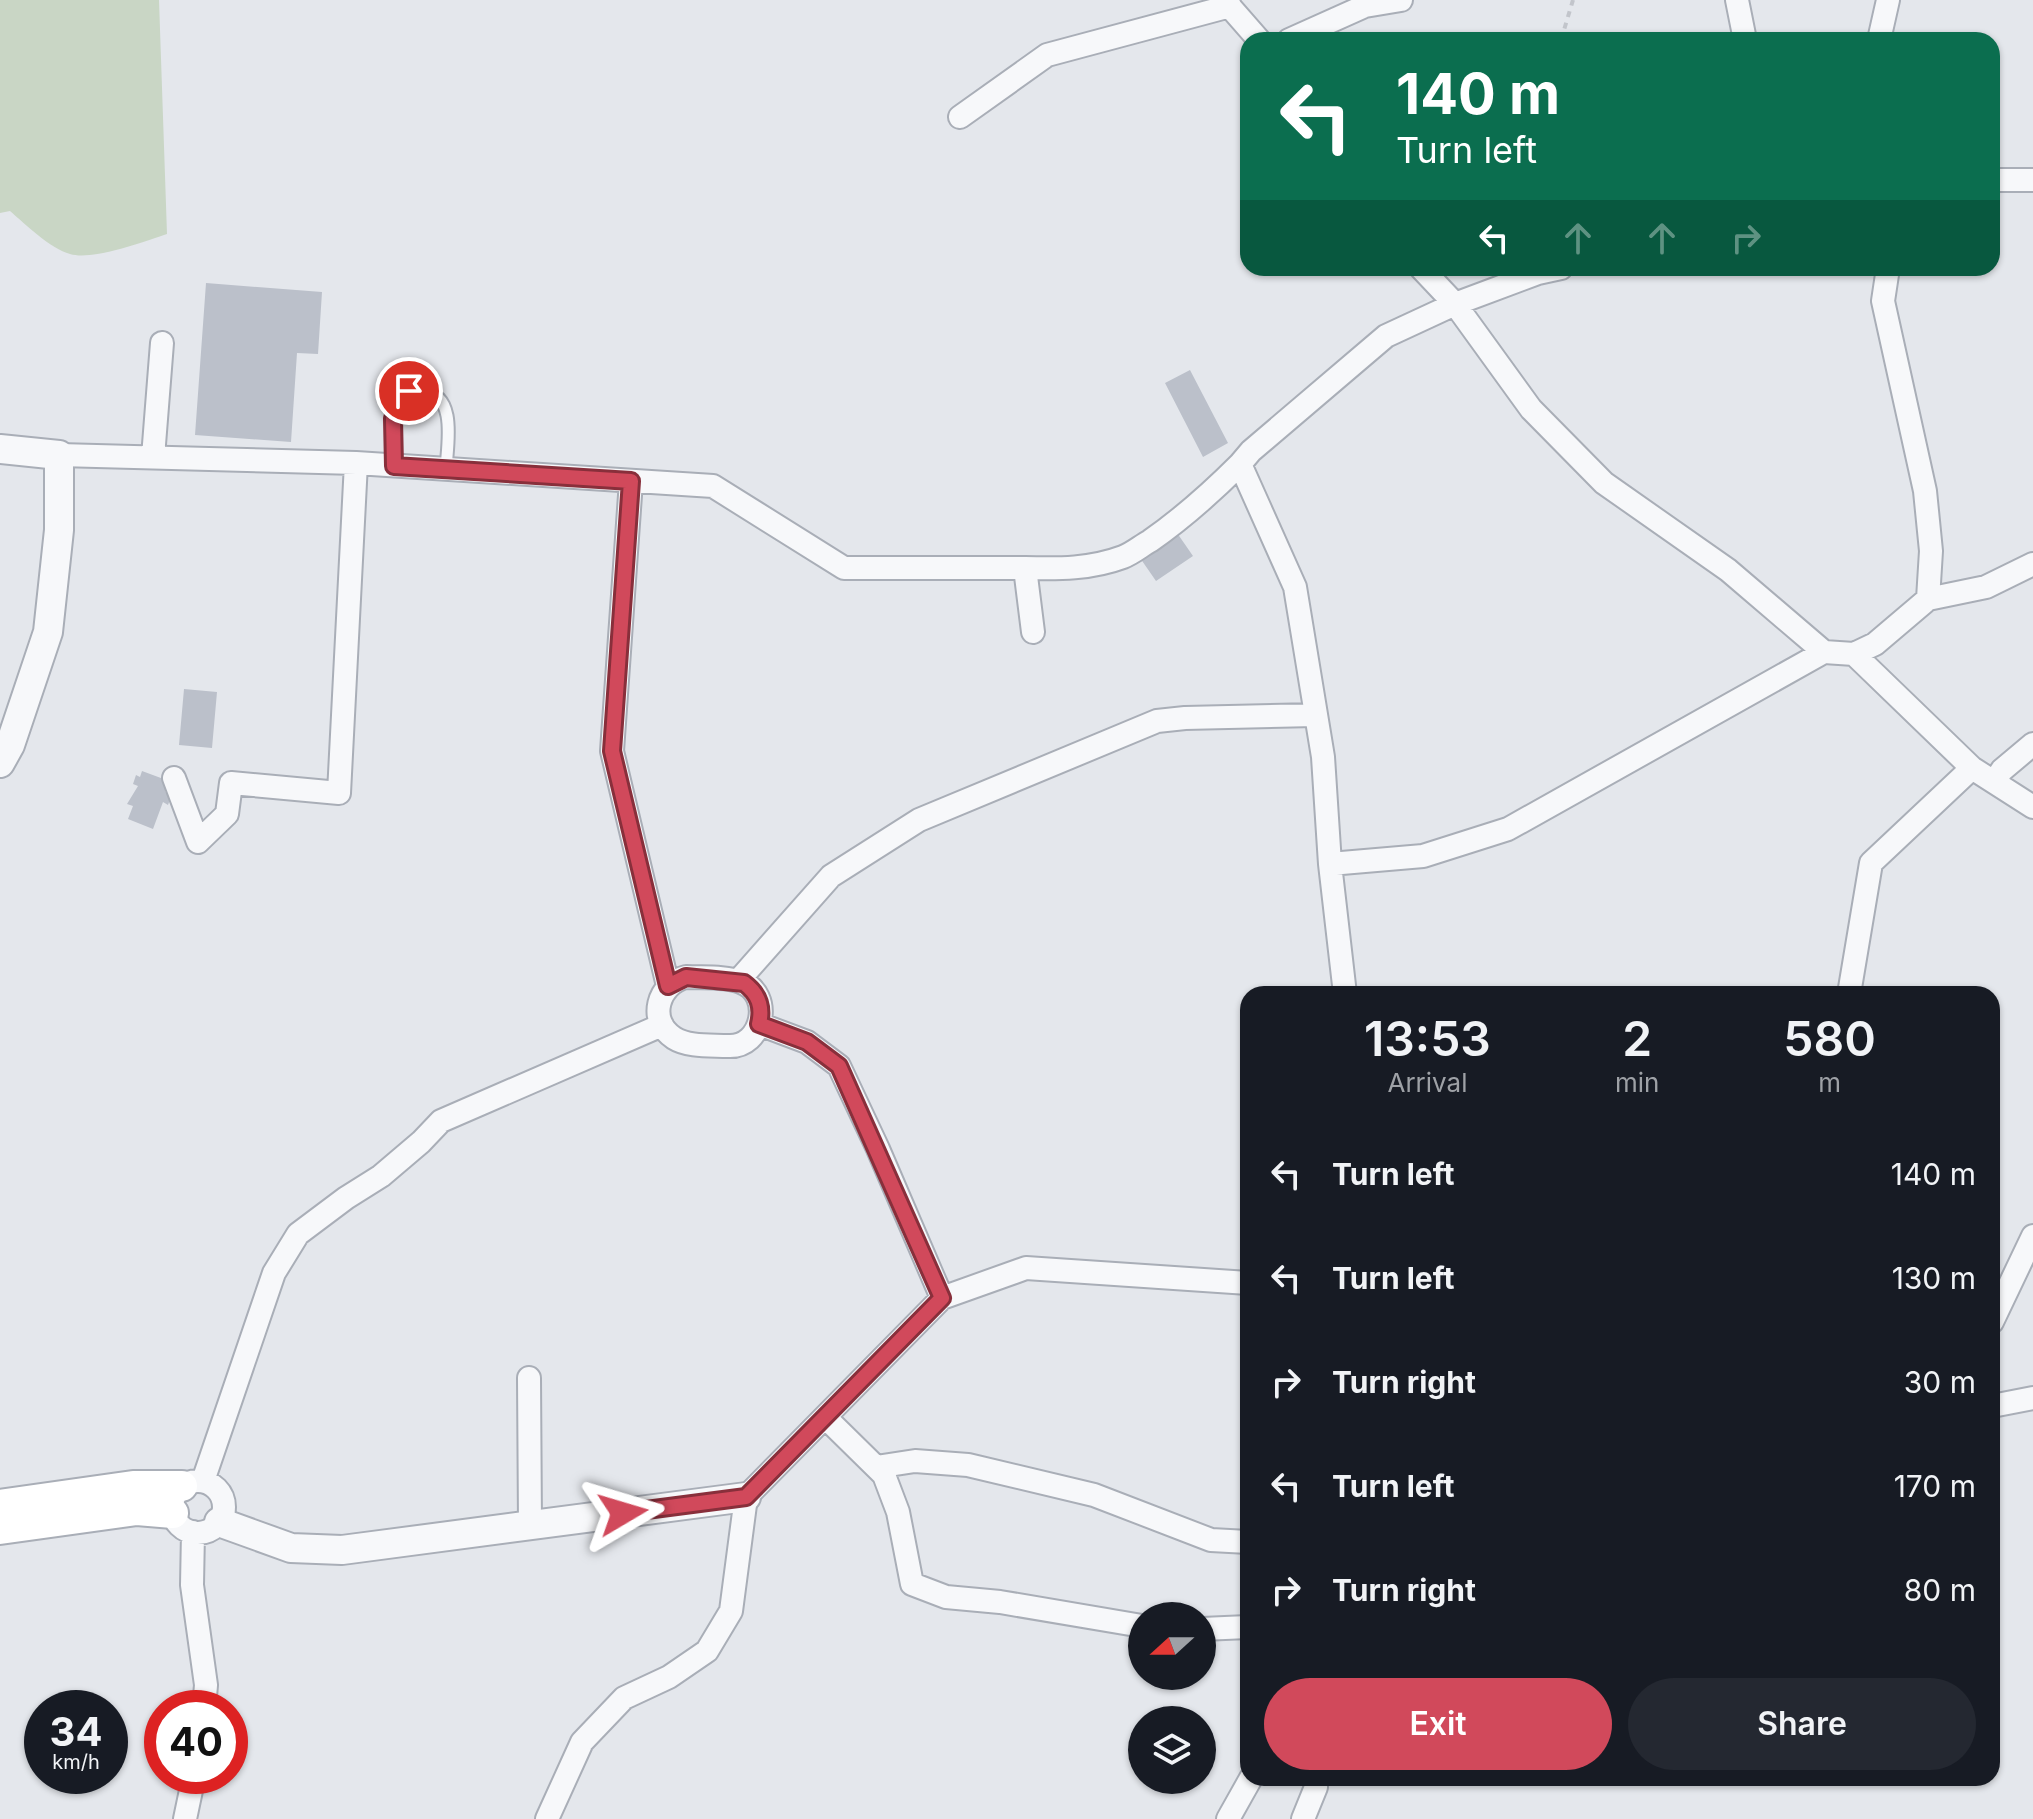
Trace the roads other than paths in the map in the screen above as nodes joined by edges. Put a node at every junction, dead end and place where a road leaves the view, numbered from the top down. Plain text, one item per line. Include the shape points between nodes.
1 (1401, 0) edge
2 (1737, 0) edge
3 (1888, 0) edge
4 (1227, 3) edge
5 (1252, 32) edge
6 (1307, 32) edge
7 (1743, 32) edge
8 (1881, 32) edge
9 (960, 117) dead end
10 (2000, 180) edge
11 (2033, 180) edge
12 (1429, 276) edge
13 (1530, 276) edge
14 (1887, 276) edge
15 (1455, 304) junction
16 (162, 343) dead end
17 (0, 449) edge
18 (59, 455) junction
19 (153, 457) junction
20 (356, 463) junction
21 (1240, 464) junction
22 (394, 466) junction
23 (446, 469) junction
24 (631, 481) junction
25 (2033, 564) edge
26 (1025, 568) junction
27 (1928, 599) junction
28 (1033, 632) dead end
29 (1824, 652) junction
30 (1854, 654) junction
31 (1315, 715) junction
32 (2033, 744) edge
33 (0, 763) edge
34 (1972, 768) junction
35 (174, 778) dead end
36 (1994, 782) junction
37 (2033, 807) edge
38 (1330, 864) junction
39 (738, 981) junction
40 (668, 986) junction
41 (1344, 986) edge
42 (1850, 986) edge
43 (759, 1024) junction
44 (662, 1025) junction
45 (2033, 1236) edge
46 (1240, 1282) edge
47 (942, 1298) junction
48 (2000, 1305) edge
49 (529, 1378) dead end
50 (2033, 1398) edge
51 (2000, 1404) edge
52 (825, 1417) junction
53 (876, 1467) junction
54 (746, 1497) junction
55 (0, 1505) edge
56 (194, 1507) junction
57 (530, 1525) junction
58 (0, 1529) edge
59 (1240, 1542) edge
60 (1128, 1624) edge
61 (1240, 1627) edge
62 (1216, 1628) edge
63 (206, 1690) edge
64 (1247, 1786) edge
65 (1318, 1786) edge
66 (190, 1794) edge
67 (185, 1819) edge
68 (547, 1819) edge
69 (1228, 1819) edge
70 (1303, 1819) edge

1 - 6 street via 1365,6
2 - 7 street
3 - 8 street
4 - 5 street
4 - 9 street via 1047,55
10 - 11 street
12 - 15 street
13 - 15 street
14 - 27 street via 1883,301 1925,491 1931,551
15 - 21 street via 1386,336
15 - 29 street via 1531,409 1604,483 1728,570
16 - 19 street
17 - 18 street
18 - 19 street
18 - 33 street via 59,530 48,632
19 - 20 street
20 - 22 street
20 - 35 street via 339,793 231,783 227,814 198,842
21 - 26 street via 1176,523 1128,555 1066,569
21 - 31 street via 1295,587
22 - 23 street
22 - 23 lane via 393,419 399,397 409,391 431,393 443,401 448,420
23 - 24 street
24 - 26 street via 713,486 844,568
24 - 40 street via 612,751
25 - 27 street via 1986,587
26 - 28 street
27 - 30 street via 1875,644
29 - 30 street
29 - 38 street via 1508,829 1423,856
30 - 34 street
31 - 38 street
31 - 39 street via 1157,721 919,820 831,876
32 - 36 street
34 - 36 street
34 - 42 street via 1871,863
36 - 37 street
38 - 41 street
39 - 40 street via 686,977
39 - 43 street via 758,998
40 - 44 street via 659,1004
43 - 44 street via 752,1036 735,1046 683,1042
43 - 47 street via 807,1042 839,1066
44 - 56 street via 441,1121 381,1176 298,1234 274,1273
45 - 48 street
46 - 47 street via 1026,1268
47 - 52 street
49 - 57 street
50 - 51 street
52 - 53 street
52 - 54 street
53 - 59 street via 915,1461 968,1465 1094,1495 1211,1540
53 - 60 street via 898,1512 912,1584 946,1597
54 - 57 street
54 - 68 street via 731,1611 707,1651 624,1698 582,1742
55 - 56 main road via 133,1486
56 - 57 street via 291,1548 342,1550
56 - 58 main road
56 - 63 street via 192,1585
61 - 62 street
64 - 69 street
65 - 70 street
66 - 67 street

